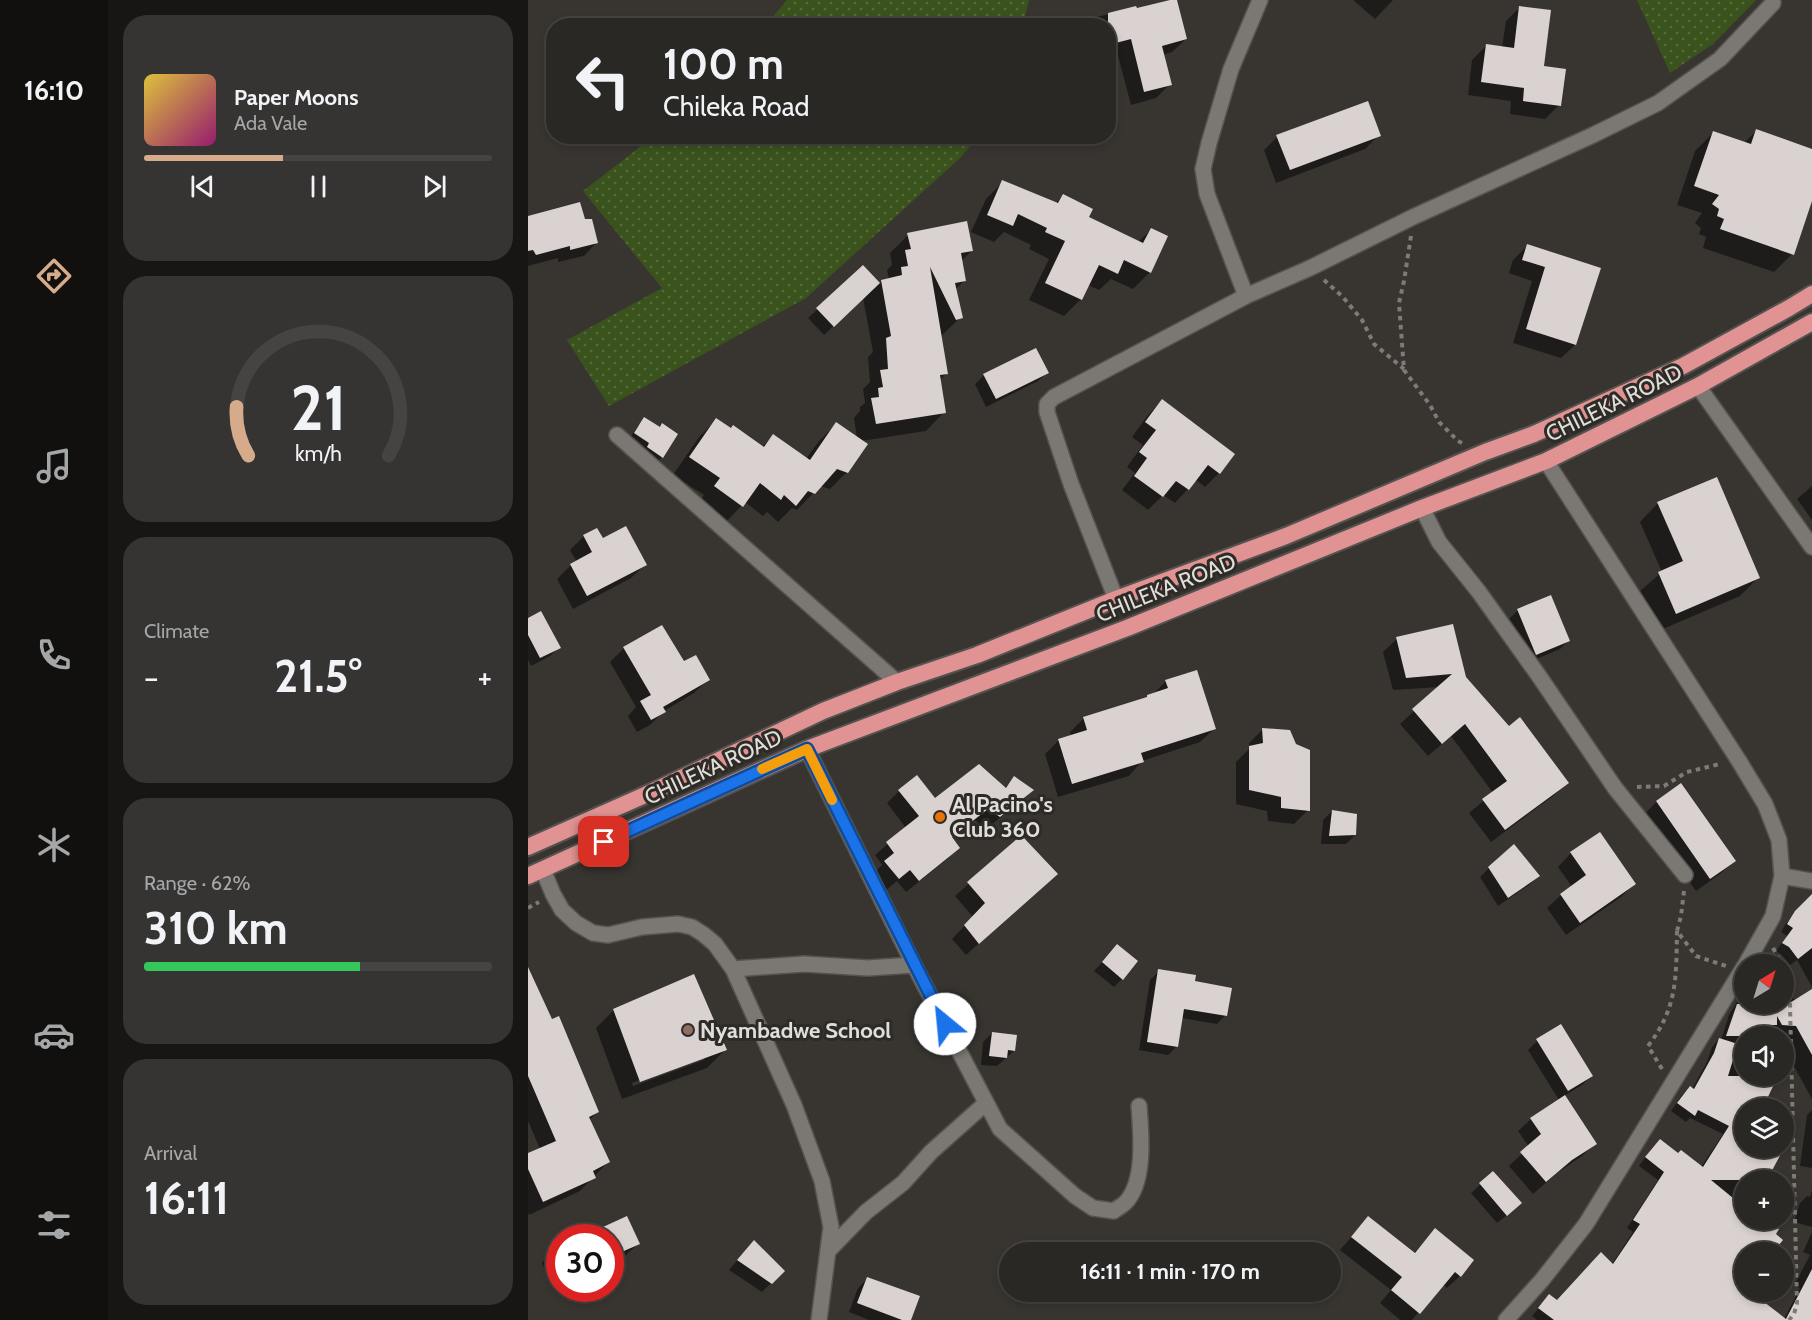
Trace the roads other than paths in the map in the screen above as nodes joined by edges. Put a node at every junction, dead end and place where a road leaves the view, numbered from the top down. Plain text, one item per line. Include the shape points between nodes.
1 (1260, 0) edge
2 (1773, 3) dead end
3 (1812, 294) edge
4 (1246, 296) junction
5 (1810, 327) edge
6 (1698, 386) junction
7 (617, 435) dead end
8 (1546, 461) junction
9 (1422, 508) junction
10 (1812, 548) edge
11 (1116, 599) junction
12 (897, 682) junction
13 (807, 749) junction
14 (528, 847) edge
15 (536, 873) edge
16 (1685, 875) road end
17 (1782, 876) junction
18 (1812, 881) edge
19 (1749, 954) edge
20 (914, 965) junction
21 (733, 969) junction
22 (1734, 979) edge
23 (986, 1103) junction
24 (1139, 1106) dead end
25 (828, 1251) junction
26 (819, 1320) edge
27 (1506, 1320) edge

1 - 4 street via 1231,69 1203,169 1207,194
2 - 4 street via 1720,59 1658,103
3 - 11 highway, CHILEKA ROAD via 1683,366 1534,434 1286,536
4 - 11 street via 1047,404 1071,484
5 - 6 highway, CHILEKA ROAD
6 - 8 highway, CHILEKA ROAD
6 - 10 street
7 - 12 street
8 - 9 highway, CHILEKA ROAD
8 - 17 street via 1765,804 1779,840
9 - 13 highway, CHILEKA ROAD via 1127,628
9 - 16 street via 1439,542 1479,592 1615,788
11 - 12 highway, CHILEKA ROAD via 977,655
12 - 14 highway, CHILEKA ROAD via 823,711
13 - 15 highway, CHILEKA ROAD
13 - 20 street
15 - 21 street via 562,910 593,933 608,935 678,924 692,927 715,944
17 - 18 street
17 - 19 street via 1773,916
20 - 21 street via 868,968 804,964
20 - 23 street
21 - 25 street via 794,1105 822,1181 831,1227
22 - 27 street via 1586,1224
23 - 24 street via 1000,1129 1075,1196 1093,1208 1113,1211 1126,1202 1138,1180 1142,1143
23 - 25 street
25 - 26 street

